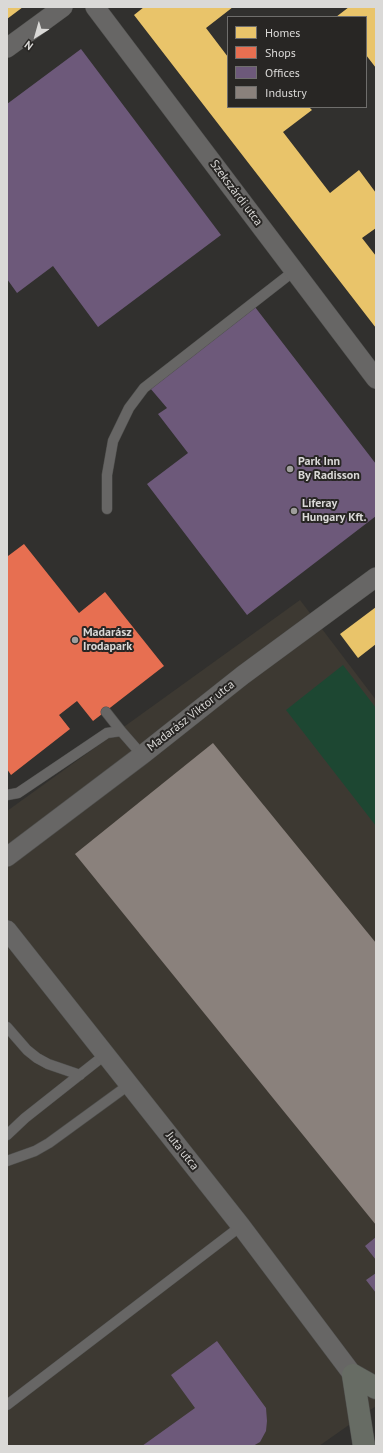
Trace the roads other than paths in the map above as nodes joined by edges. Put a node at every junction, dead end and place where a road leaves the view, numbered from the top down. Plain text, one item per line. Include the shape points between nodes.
1 (63, 7) edge
2 (95, 7) edge
3 (7, 48) edge
4 (294, 271) junction
5 (376, 379) edge
6 (107, 509) dead end
7 (376, 577) edge
8 (106, 712) dead end
9 (121, 732) junction
10 (142, 755) junction
11 (7, 795) edge
12 (7, 857) edge
13 (7, 930) edge
14 (7, 1027) edge
15 (106, 1054) junction
16 (80, 1075) junction
17 (130, 1084) junction
18 (7, 1135) edge
19 (7, 1161) edge
20 (241, 1226) junction
21 (353, 1375) junction
22 (376, 1388) edge
23 (7, 1405) edge
24 (364, 1446) edge

1 - 3 street
2 - 4 street, Szekszárdi utca
4 - 5 street, Szekszárdi utca
4 - 6 lane via 144,388 129,408 113,441 107,475
7 - 10 street, Madarász Viktor utca via 232,683
8 - 9 lane
9 - 10 lane
9 - 11 lane via 106,733 18,793
10 - 12 street, Madarász Viktor utca
13 - 15 street, Juta utca
14 - 16 lane via 37,1058
15 - 16 lane
15 - 17 street, Juta utca
16 - 18 lane
17 - 19 lane via 49,1143
17 - 20 street, Juta utca
20 - 21 street, Juta utca
20 - 23 lane
21 - 22 main road
21 - 24 main road

